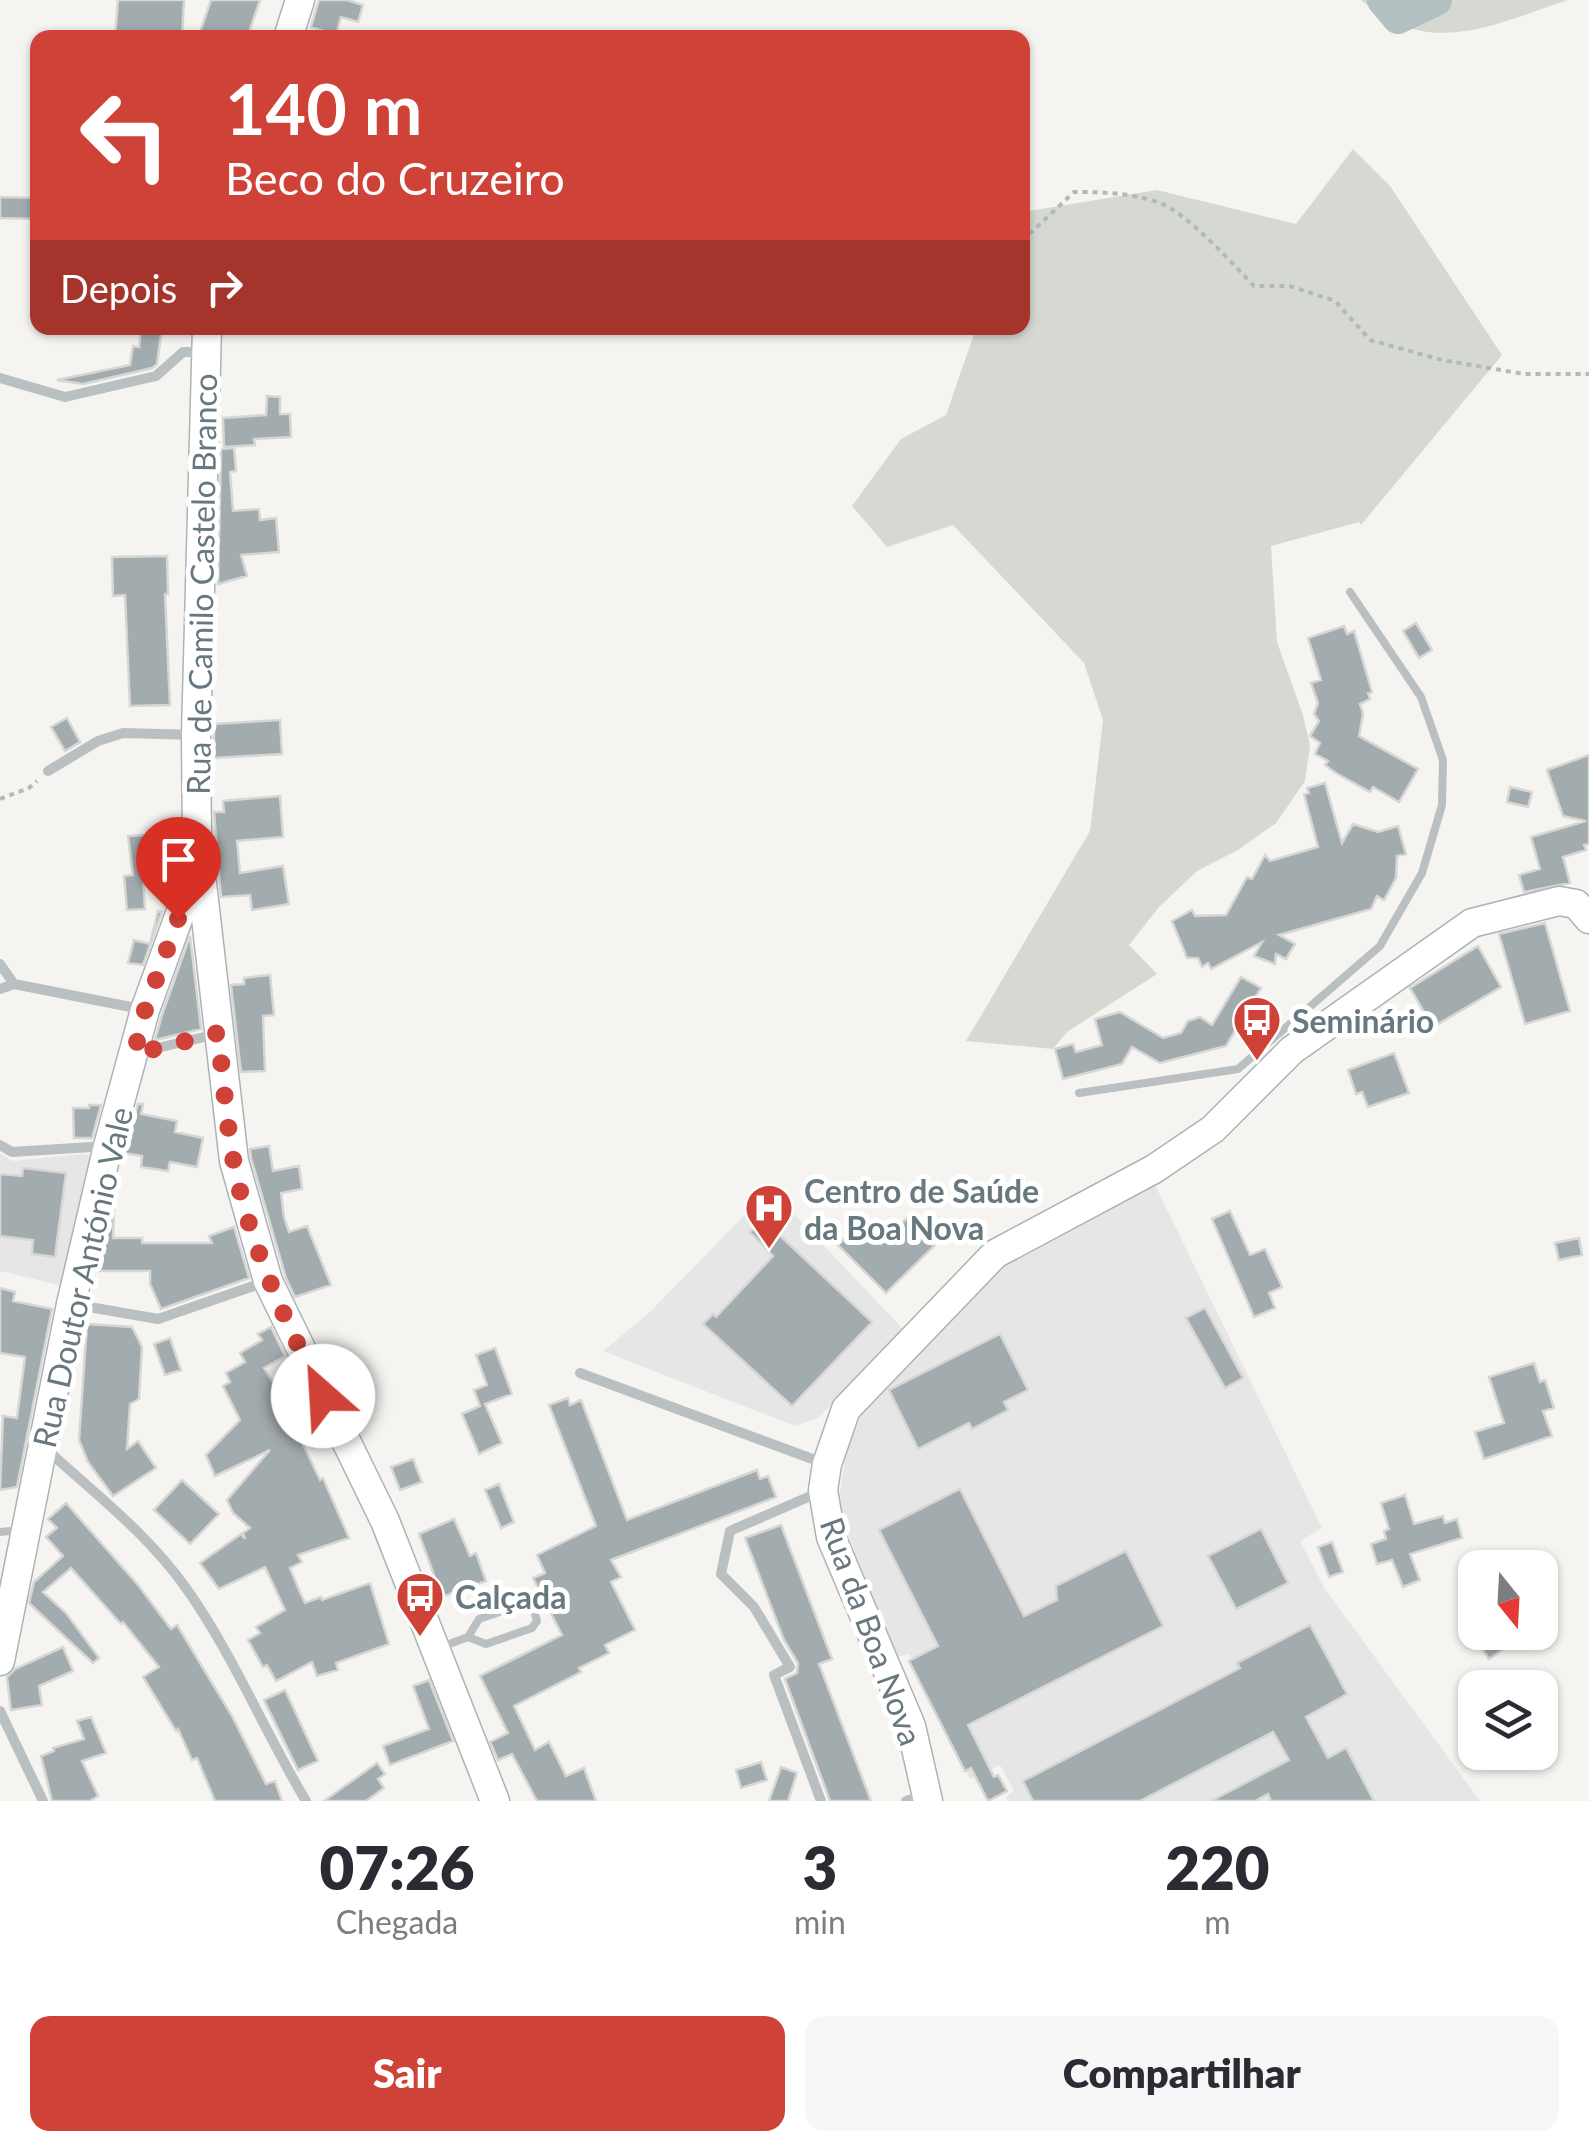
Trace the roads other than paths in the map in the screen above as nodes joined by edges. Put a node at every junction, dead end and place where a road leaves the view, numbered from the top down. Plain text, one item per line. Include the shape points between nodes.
1 (300, 0) edge
2 (291, 30) edge
3 (206, 340) edge
4 (0, 378) edge
5 (1350, 592) dead end
6 (196, 735) junction
7 (48, 771) road end
8 (197, 840) junction
9 (1582, 912) edge
10 (0, 964) edge
11 (14, 984) junction
12 (0, 989) edge
13 (145, 1010) junction
14 (218, 1033) junction
15 (134, 1054) junction
16 (1246, 1077) junction
17 (1079, 1093) dead end
18 (0, 1145) edge
19 (108, 1146) junction
20 (268, 1281) junction
21 (72, 1304) junction
22 (580, 1373) dead end
23 (44, 1448) junction
24 (825, 1478) junction
25 (12, 1531) edge
26 (468, 1637) junction
27 (433, 1649) junction
28 (0, 1660) edge
29 (0, 1711) edge
30 (920, 1799) edge
31 (42, 1801) edge
32 (306, 1801) edge
33 (495, 1801) edge
34 (821, 1801) edge

1 - 2 street
3 - 4 street via 156,376 65,396
3 - 6 street, Rua de Camilo Castelo Branco
5 - 16 lane via 1422,697 1444,760 1442,805 1422,873 1380,946
6 - 7 street via 123,733
6 - 8 street, Rua de Camilo Castelo Branco
8 - 13 street, Rua Doutor António Vale via 189,889
8 - 14 street
9 - 16 street, Rua da Boa Nova via 1559,902 1472,923
10 - 11 street
11 - 12 street
11 - 13 street
13 - 15 street, Rua Doutor António Vale
14 - 15 street
14 - 20 street via 234,1161
15 - 19 street, Rua Doutor António Vale
16 - 17 lane
16 - 24 street, Rua da Boa Nova via 1214,1130 994,1254 846,1409
18 - 19 street via 12,1152
19 - 21 street, Rua Doutor António Vale
20 - 21 street via 158,1319
20 - 27 street via 385,1521
21 - 23 street, Rua Doutor António Vale
22 - 24 street
23 - 25 street, Rua Doutor António Vale
23 - 32 street via 119,1511 185,1586
24 - 30 street, Rua da Boa Nova via 831,1536 911,1726
24 - 34 street via 730,1530 720,1574 754,1608 790,1667 774,1675
25 - 28 street, Rua Doutor António Vale
26 - 26 lane via 486,1644 532,1628 535,1610 526,1603 483,1618
26 - 27 lane
27 - 33 street
29 - 31 street

